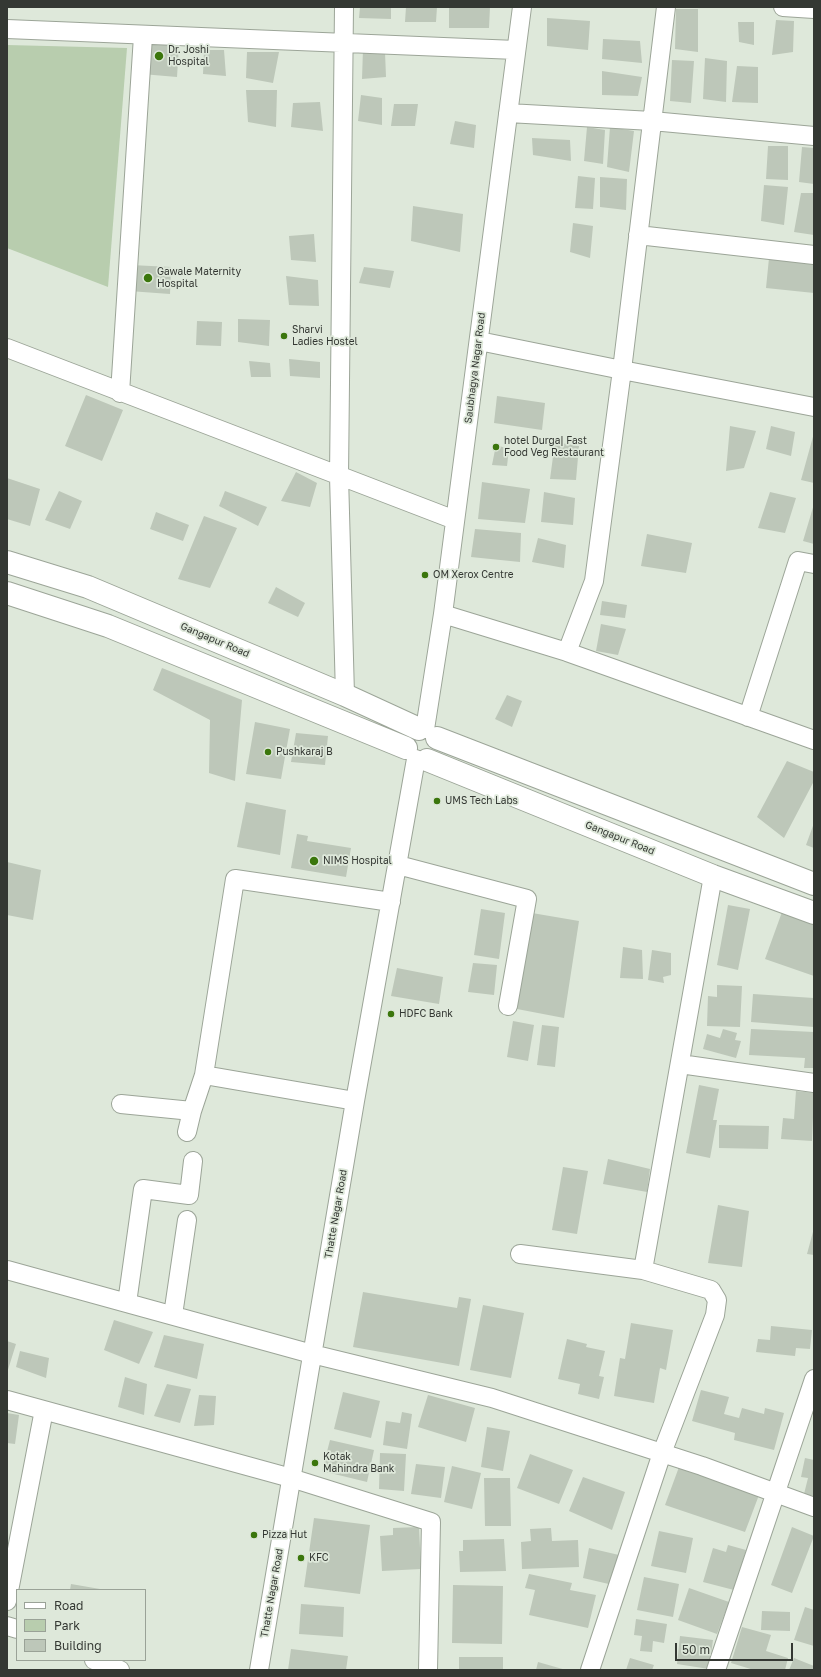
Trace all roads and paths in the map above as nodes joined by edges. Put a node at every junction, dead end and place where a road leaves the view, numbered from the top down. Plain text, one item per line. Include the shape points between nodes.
1 (344, 7) edge
2 (522, 7) edge
3 (666, 7) edge
4 (783, 7) edge
5 (814, 10) edge
6 (7, 29) edge
7 (143, 36) junction
8 (345, 44) junction
9 (516, 50) junction
10 (508, 113) junction
11 (652, 121) junction
12 (814, 136) edge
13 (638, 236) junction
14 (814, 255) edge
15 (479, 341) junction
16 (7, 348) edge
17 (622, 370) junction
18 (120, 393) junction
19 (814, 407) edge
20 (339, 476) junction
21 (455, 520) junction
22 (7, 562) edge
23 (814, 564) edge
24 (7, 592) edge
25 (443, 614) junction
26 (568, 652) junction
27 (345, 695) junction
28 (748, 717) junction
29 (427, 732) junction
30 (814, 740) edge
31 (416, 756) junction
32 (398, 865) junction
33 (714, 876) junction
34 (814, 884) edge
35 (391, 902) junction
36 (814, 913) edge
37 (508, 1006) dead end
38 (680, 1064) junction
39 (204, 1075) junction
40 (814, 1083) edge
41 (355, 1101) junction
42 (122, 1104) dead end
43 (192, 1111) junction
44 (187, 1132) dead end
45 (193, 1161) dead end
46 (187, 1220) dead end
47 (520, 1254) dead end
48 (7, 1270) edge
49 (643, 1270) junction
50 (127, 1303) junction
51 (173, 1315) junction
52 (312, 1354) junction
53 (814, 1379) edge
54 (7, 1400) edge
55 (44, 1410) junction
56 (662, 1453) junction
57 (291, 1478) junction
58 (776, 1494) junction
59 (814, 1507) edge
60 (7, 1601) edge
61 (97, 1661) edge
62 (120, 1670) edge
63 (259, 1670) edge
64 (428, 1670) edge
65 (590, 1670) edge
66 (716, 1670) edge

1 - 8 street
2 - 9 street, Saubhagya Nagar Road
3 - 11 street
4 - 5 street
6 - 7 street
7 - 8 street
7 - 18 street
8 - 9 street
8 - 20 street
9 - 10 street, Saubhagya Nagar Road
10 - 11 street
10 - 15 street, Saubhagya Nagar Road
11 - 12 street
11 - 13 street
13 - 14 street
13 - 17 street
15 - 17 street
15 - 21 street, Saubhagya Nagar Road
16 - 18 street
17 - 19 street
17 - 26 street via 594,581
18 - 20 street
20 - 21 street
20 - 27 street
21 - 25 street, Saubhagya Nagar Road
22 - 27 main road, Gangapur Road via 88,587
23 - 28 street via 798,561
24 - 31 main road, Gangapur Road via 108,626
25 - 26 street
25 - 29 street, Saubhagya Nagar Road
26 - 28 street
27 - 29 main road, Gangapur Road
28 - 30 street
29 - 31 main road via 414,730 407,738
29 - 31 main road via 438,749 432,758
29 - 34 main road, Gangapur Road
31 - 32 street, Thatte Nagar Road
31 - 33 main road, Gangapur Road
32 - 35 street, Thatte Nagar Road
32 - 37 street via 527,899
33 - 36 main road, Gangapur Road
33 - 38 street
35 - 39 street via 235,879
35 - 41 street, Thatte Nagar Road
38 - 40 street
38 - 49 street
39 - 41 street
39 - 43 street
41 - 52 street, Thatte Nagar Road
42 - 43 street
43 - 44 street
45 - 50 street via 189,1196 143,1190
46 - 51 street
47 - 49 street
48 - 50 street
49 - 56 street via 711,1290 717,1300 715,1314
50 - 51 street
51 - 52 street
52 - 56 street via 492,1398
52 - 57 street, Thatte Nagar Road
53 - 58 street
54 - 55 street
55 - 57 street
55 - 60 street
56 - 58 street
56 - 65 street
57 - 63 street, Thatte Nagar Road
57 - 64 street via 431,1522
58 - 59 street
58 - 66 street
61 - 62 street

